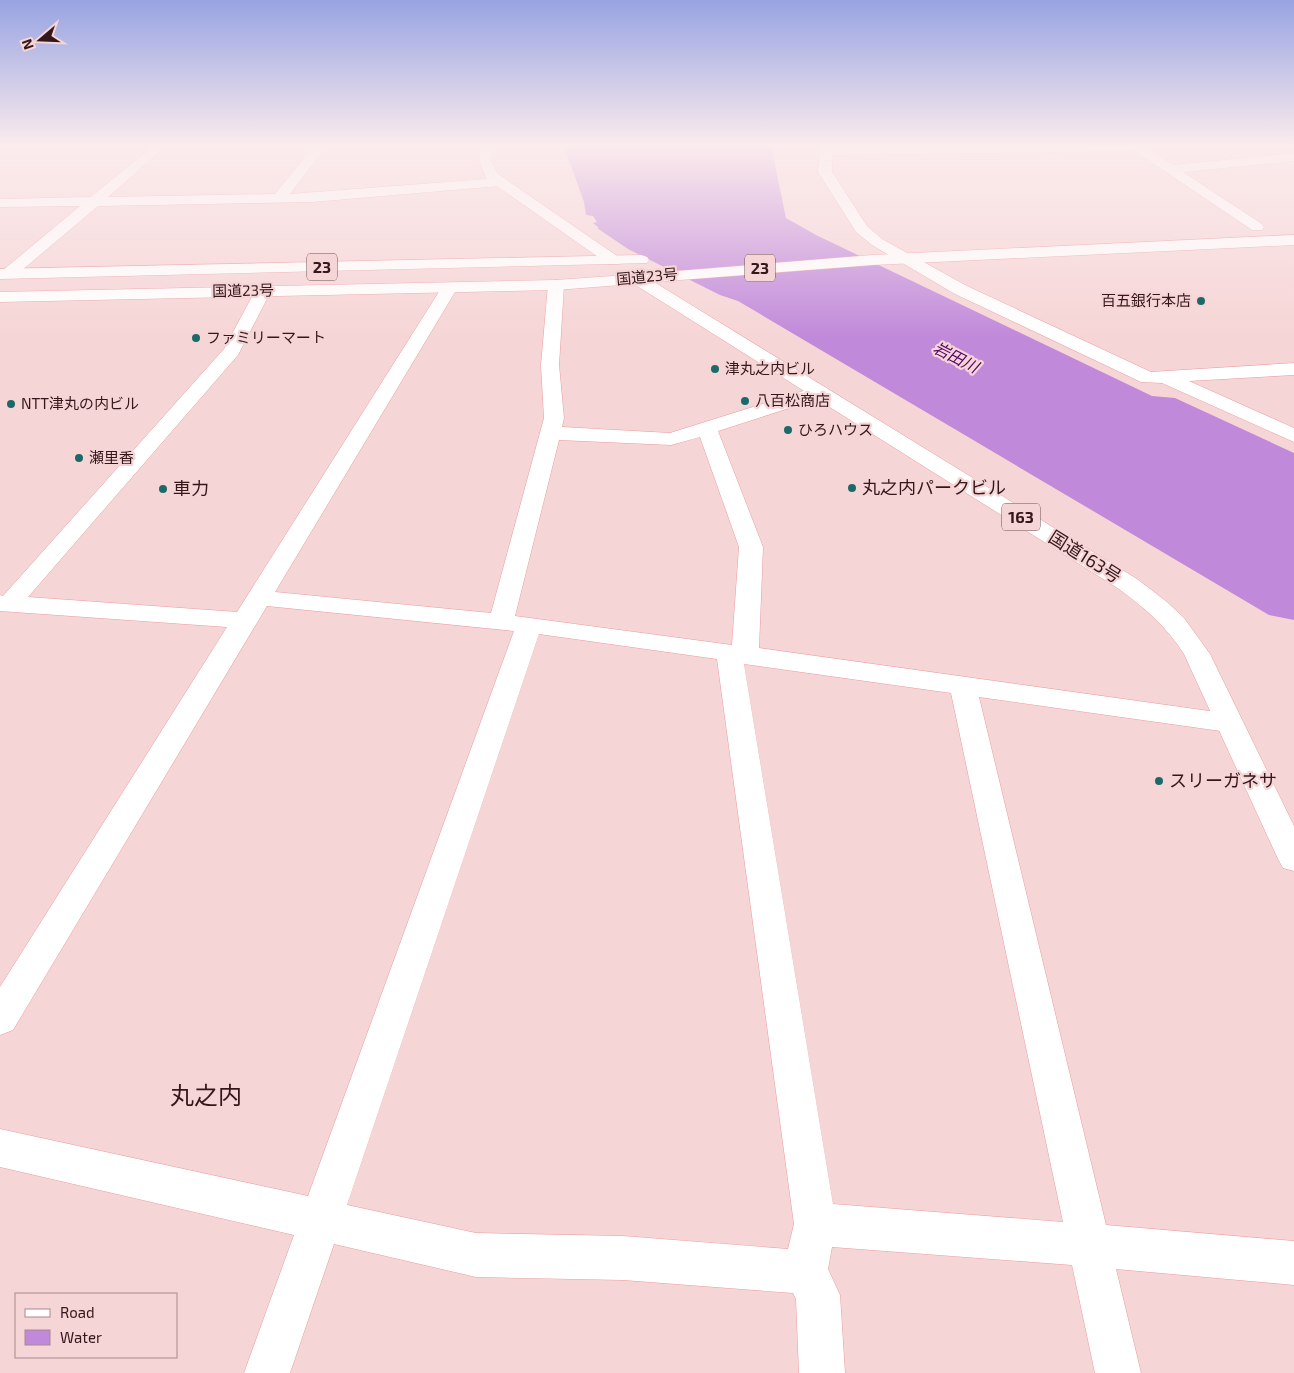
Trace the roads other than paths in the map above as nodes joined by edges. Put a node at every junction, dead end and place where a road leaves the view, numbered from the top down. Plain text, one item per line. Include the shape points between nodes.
1 (82, 210) edge
2 (541, 210) edge
3 (849, 210) edge
4 (1232, 210) edge
5 (1276, 226) dead end
6 (1257, 227) junction
7 (1227, 228) dead end
8 (1294, 240) edge
9 (877, 242) junction
10 (856, 244) dead end
11 (904, 250) junction
12 (656, 258) dead end
13 (614, 261) junction
14 (640, 272) junction
15 (4, 274) edge
16 (556, 285) junction
17 (450, 287) junction
18 (263, 291) junction
19 (0, 297) edge
20 (1294, 369) edge
21 (1157, 378) junction
22 (820, 392) junction
23 (707, 429) junction
24 (551, 433) junction
25 (1294, 436) edge
26 (5, 603) edge
27 (251, 609) junction
28 (515, 624) junction
29 (737, 654) junction
30 (963, 685) junction
31 (1228, 722) junction
32 (1294, 859) edge
33 (0, 1019) edge
34 (0, 1148) edge
35 (321, 1220) junction
36 (815, 1224) junction
37 (1088, 1245) junction
38 (1294, 1263) edge
39 (805, 1272) junction
40 (267, 1373) edge
41 (822, 1373) edge
42 (1118, 1373) edge

1 - 15 main road
2 - 13 main road, 国道163号
3 - 9 main road via 861,229
4 - 6 main road
5 - 6 main road
6 - 7 main road
8 - 11 main road, 国道23号 / 23
9 - 10 main road, 国道23号 / 23
9 - 11 main road, 国道23号 / 23
11 - 14 main road, 国道23号 / 23 via 873,260
11 - 21 main road via 961,290
12 - 14 main road, 国道23号 / 23
13 - 14 main road, 国道163号 / 163
13 - 15 main road, 国道23号 / 23
14 - 16 main road, 国道23号 / 23
14 - 22 main road, 国道163号 / 163
16 - 17 main road, 国道23号 / 23
16 - 24 main road via 550,364 554,418
17 - 18 main road, 国道23号 / 23
17 - 27 main road
18 - 19 main road, 国道23号 / 23
18 - 26 main road via 232,351
20 - 21 main road
21 - 25 main road
22 - 23 main road
22 - 31 main road, 国道163号 / 163 via 1150,599 1182,629
23 - 24 main road via 671,439
23 - 29 main road via 751,547
24 - 28 main road
26 - 27 main road
27 - 28 main road
27 - 33 main road
28 - 29 main road
28 - 35 main road
29 - 30 main road
29 - 36 main road
30 - 31 main road
30 - 37 main road
31 - 32 main road, 国道163号 / 163
34 - 35 main road
35 - 39 main road via 476,1255 623,1258
35 - 40 main road
36 - 37 main road
36 - 39 main road
37 - 38 main road
37 - 42 main road
39 - 41 main road via 818,1295

